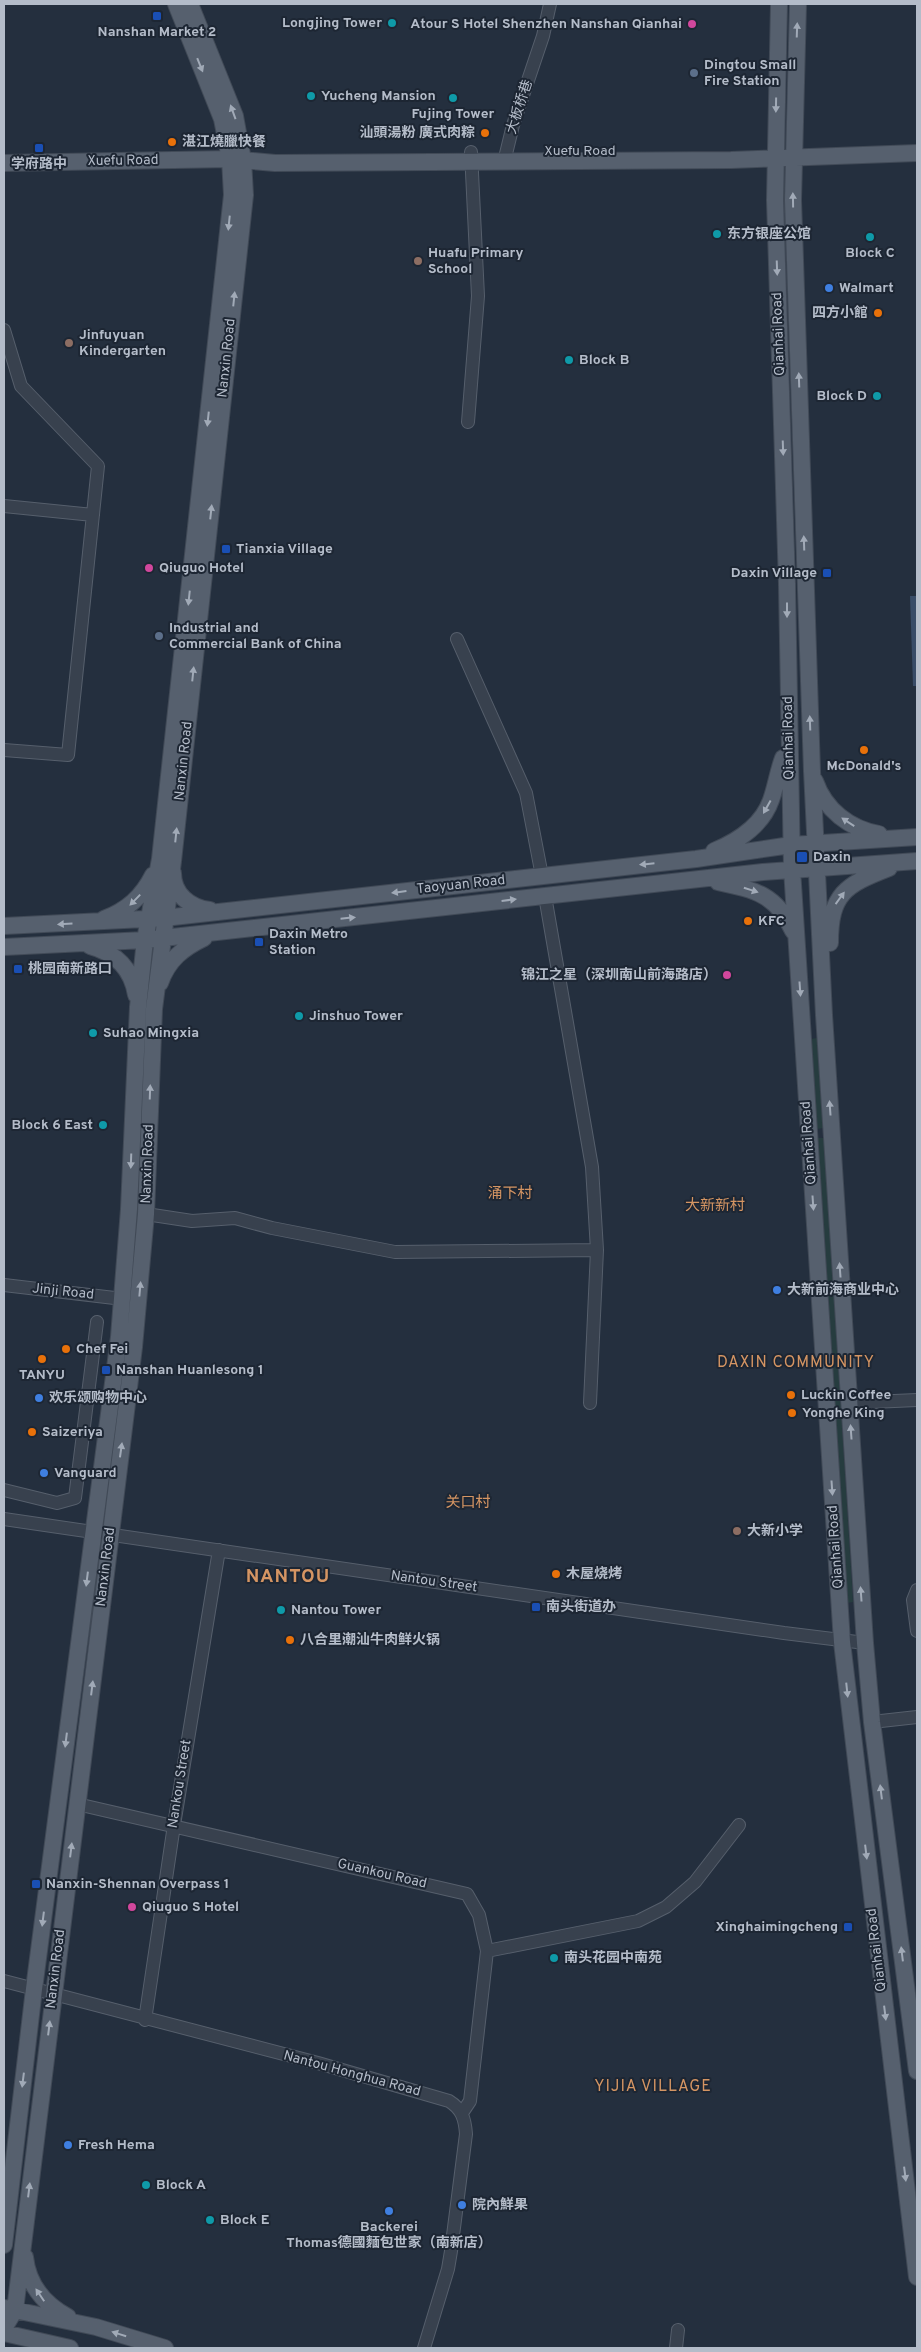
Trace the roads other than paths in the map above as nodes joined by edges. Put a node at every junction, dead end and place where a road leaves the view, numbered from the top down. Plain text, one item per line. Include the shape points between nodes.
1 (176, 4) edge
2 (190, 4) edge
3 (550, 4) edge
4 (779, 4) edge
5 (798, 4) edge
6 (917, 144) edge
7 (917, 152) edge
8 (793, 153) junction
9 (775, 154) junction
10 (471, 157) junction
11 (505, 157) junction
12 (236, 159) junction
13 (4, 163) edge
14 (4, 330) edge
15 (468, 422) dead end
16 (4, 506) edge
17 (93, 515) junction
18 (457, 639) dead end
19 (788, 744) junction
20 (4, 750) edge
21 (812, 771) junction
22 (914, 837) edge
23 (816, 842) junction
24 (791, 845) junction
25 (696, 859) junction
26 (166, 860) junction
27 (916, 861) edge
28 (817, 868) junction
29 (792, 869) junction
30 (542, 876) junction
31 (703, 879) junction
32 (545, 896) junction
33 (222, 912) junction
34 (156, 919) junction
35 (89, 923) junction
36 (4, 926) edge
37 (213, 933) junction
38 (162, 939) junction
39 (145, 940) junction
40 (797, 940) junction
41 (75, 944) junction
42 (4, 947) edge
43 (146, 1008) junction
44 (824, 1014) junction
45 (146, 1214) junction
46 (597, 1250) junction
47 (4, 1285) edge
48 (122, 1299) junction
49 (97, 1322) dead end
50 (917, 1400) edge
51 (590, 1403) dead end
52 (849, 1403) junction
53 (4, 1490) edge
54 (4, 1518) edge
55 (93, 1530) junction
56 (110, 1533) junction
57 (219, 1550) junction
58 (917, 1590) edge
59 (917, 1631) edge
60 (842, 1642) junction
61 (865, 1643) junction
62 (917, 1717) edge
63 (872, 1722) junction
64 (77, 1804) junction
65 (174, 1825) junction
66 (739, 1825) dead end
67 (487, 1951) junction
68 (4, 1981) edge
69 (34, 1989) junction
70 (53, 1994) junction
71 (145, 2020) junction
72 (917, 2071) edge
73 (462, 2113) junction
74 (24, 2238) junction
75 (4, 2240) edge
76 (917, 2277) edge
77 (9, 2309) edge
78 (4, 2328) edge
79 (96, 2328) junction
80 (678, 2330) dead end
81 (4, 2333) edge
82 (70, 2348) edge
83 (165, 2348) edge
84 (424, 2348) edge
85 (676, 2348) edge

1 -> 12 main road, Nanxin Road
12 -> 2 main road, Nanxin Road via 234,116
3 - 11 street, 大板桥巷
4 -> 9 main road, Qianhai Road
8 -> 5 main road, Qianhai Road
6 - 8 main road, Xuefu Road
7 - 8 main road, Xuefu Road
8 - 9 main road, Xuefu Road
21 -> 8 main road, Qianhai Road
9 - 11 main road, Xuefu Road
9 -> 19 main road, Qianhai Road via 787,584
10 - 11 main road, Xuefu Road
10 - 12 main road, Xuefu Road via 275,163
10 - 15 street via 478,296
12 - 13 main road, Xuefu Road
12 - 26 main road, Nanxin Road
14 - 17 street via 22,386 98,466
16 - 17 street
17 - 20 street via 68,755
18 - 30 street via 526,793
19 - 24 main road, Qianhai Road
19 -> 25 main road via 770,803 760,820 740,839
22 -> 21 main road via 867,832 844,820 823,798
21 - 23 main road, Qianhai Road
22 - 23 main road, Taoyuan Road
23 - 24 main road, Taoyuan Road
23 - 28 main road, Qianhai Road
24 - 25 main road, Taoyuan Road
24 - 29 main road, Qianhai Road
25 -> 30 main road, Taoyuan Road
26 - 33 main road via 182,898 203,910
26 - 34 main road, Nanxin Road
26 -> 35 main road via 129,907
27 - 28 main road, Taoyuan Road
44 -> 27 main road via 831,960 830,926 836,902 853,884
28 - 29 main road, Taoyuan Road
28 - 44 main road, Qianhai Road
29 - 31 main road, Taoyuan Road
29 - 40 main road, Qianhai Road
30 -> 33 main road, Taoyuan Road
31 - 32 main road, Taoyuan Road
31 -> 40 main road via 754,890 768,897 786,916
37 -> 32 main road, Taoyuan Road
32 - 46 street via 592,1167
33 - 34 main road, Taoyuan Road
34 - 35 main road, Taoyuan Road
34 - 38 main road, Nanxin Road
34 - 39 main road, Nanxin Road
35 -> 36 main road, Taoyuan Road
37 - 38 main road, Taoyuan Road
37 - 43 main road via 172,960
38 - 39 main road, Taoyuan Road
38 - 43 main road, Nanxin Road
39 - 41 main road, Taoyuan Road
39 - 43 main road, Nanxin Road
40 -> 60 main road, Qianhai Road
41 - 42 main road, Taoyuan Road
41 - 43 main road via 99,948 120,960
45 -> 43 main road, Nanxin Road
43 -> 48 main road, Nanxin Road
52 -> 44 main road, Qianhai Road
45 - 46 street via 192,1221 234,1218 395,1252
56 -> 45 main road, Nanxin Road via 134,1346
46 - 51 street
47 - 48 street, Jinji Road
48 - 55 main road, Nanxin Road
49 - 53 street via 75,1498 57,1503
50 - 52 street
61 -> 52 main road, Qianhai Road
54 - 55 street, Nantou Street
55 - 56 street, Nantou Street
55 -> 69 main road, Nanxin Road
56 - 57 street, Nantou Street
64 -> 56 main road, Nanxin Road
57 - 60 street, Nantou Street
57 - 65 street, Nankou Street
58 - 59 street via 914,1600
60 - 61 street, Nantou Street
60 -> 76 main road, Qianhai Road
61 - 63 main road, Qianhai Road
62 - 63 street
72 -> 63 main road, Qianhai Road
64 - 65 street, Guankou Road
70 -> 64 main road, Nanxin Road
65 - 67 street, Guankou Road via 467,1894 479,1914
65 - 71 street, Nankou Street
66 - 67 street via 695,1882 666,1907 638,1921
67 - 73 street, Guankou Road via 470,2101
68 - 69 street, Nantou Honghua Road
69 - 70 street, Nantou Honghua Road
69 -> 75 main road, Nanxin Road
70 - 71 street, Nantou Honghua Road
74 -> 70 main road, Nanxin Road
71 - 73 street, Nantou Honghua Road via 449,2100
73 - 84 street via 466,2134 451,2251
74 - 77 main road, Nanxin Road
79 -> 74 main road via 68,2317 44,2301 29,2272
77 - 78 main road, Nanxin Road
77 - 79 main road
83 -> 79 main road
80 - 85 street
81 - 82 main road

